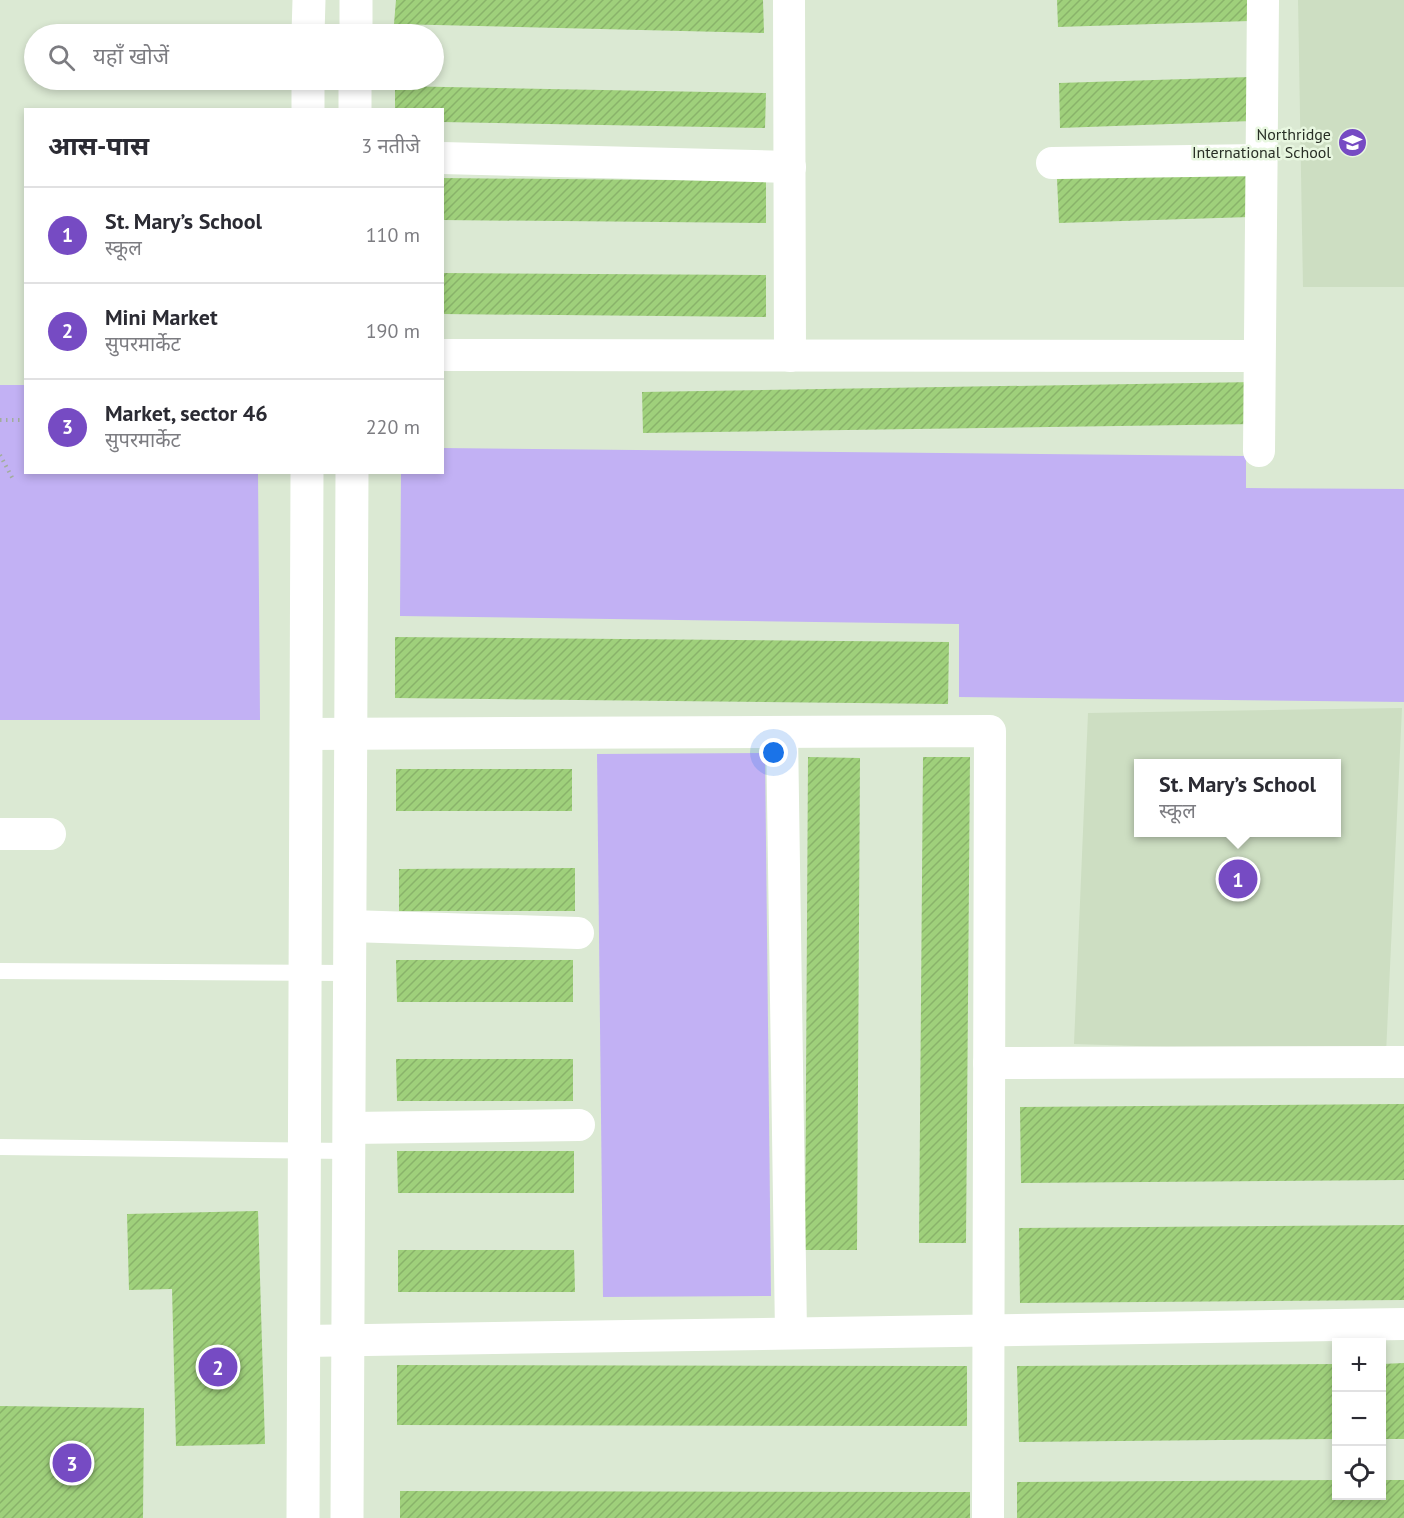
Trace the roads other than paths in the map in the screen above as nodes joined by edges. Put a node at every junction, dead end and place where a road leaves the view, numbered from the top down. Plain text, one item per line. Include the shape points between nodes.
1 (309, 0) edge
2 (356, 0) edge
3 (789, 0) edge
4 (1263, 0) edge
5 (308, 24) edge
6 (356, 24) edge
7 (308, 90) edge
8 (355, 90) edge
9 (308, 108) edge
10 (355, 108) edge
11 (444, 158) edge
12 (1261, 160) junction
13 (1052, 163) dead end
14 (790, 167) junction
15 (444, 355) edge
16 (790, 356) junction
17 (1260, 356) junction
18 (1259, 451) dead end
19 (307, 474) edge
20 (352, 474) edge
21 (782, 732) junction
22 (306, 734) junction
23 (351, 734) junction
24 (0, 834) edge
25 (50, 834) dead end
26 (350, 926) junction
27 (578, 933) dead end
28 (0, 971) edge
29 (305, 973) junction
30 (350, 973) junction
31 (1404, 1062) edge
32 (989, 1063) junction
33 (579, 1125) dead end
34 (349, 1140) junction
35 (0, 1147) edge
36 (304, 1150) junction
37 (1404, 1324) edge
38 (988, 1330) junction
39 (790, 1333) junction
40 (348, 1340) junction
41 (304, 1341) junction
42 (303, 1518) edge
43 (347, 1518) edge
44 (988, 1518) edge

1 - 5 street
2 - 6 street
3 - 14 street
4 - 12 street
7 - 9 street
8 - 10 street
11 - 14 street
12 - 13 street
12 - 17 street
14 - 16 street
15 - 16 street
16 - 17 street
17 - 18 street
19 - 22 street
20 - 23 street
21 - 23 street
21 - 32 street via 990,731
21 - 39 street
22 - 23 street
22 - 29 street
23 - 26 street
24 - 25 street
26 - 27 street
26 - 30 street
28 - 29 lane
29 - 30 lane
29 - 36 street
30 - 34 street
31 - 32 street
32 - 38 street
33 - 34 street
34 - 36 lane
34 - 40 street
35 - 36 lane
36 - 41 street
37 - 38 street
38 - 39 street
38 - 44 street
39 - 40 street
40 - 41 street
40 - 43 street
41 - 42 street

